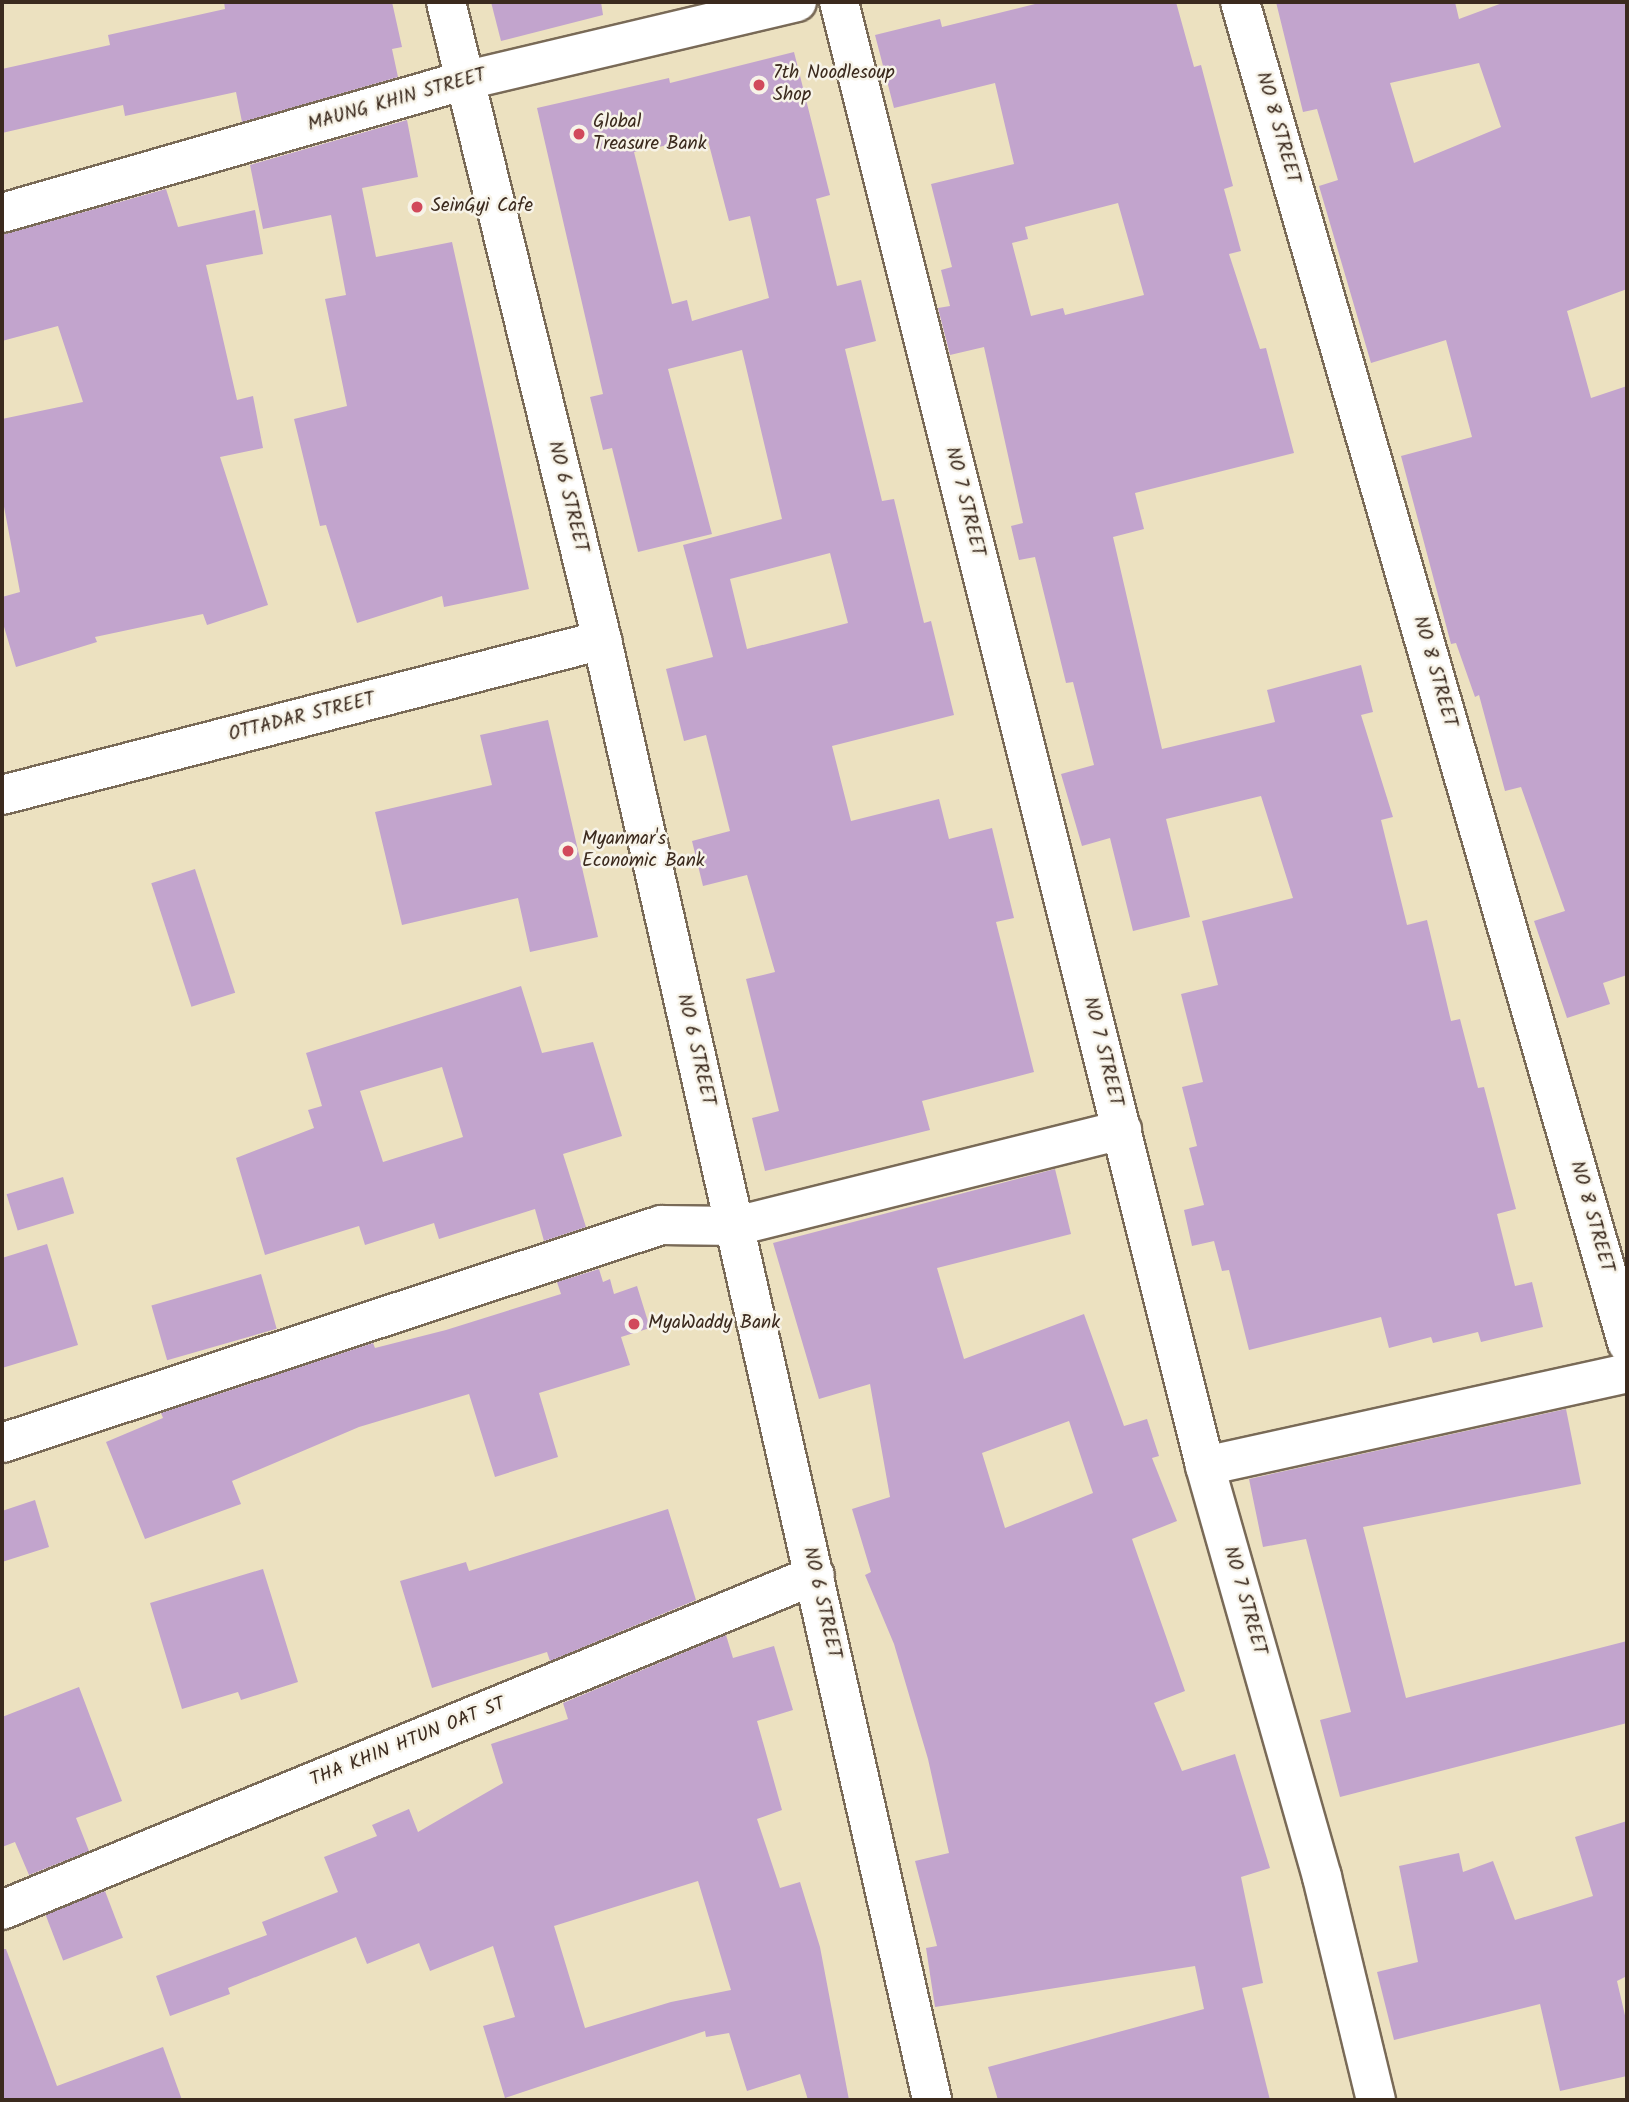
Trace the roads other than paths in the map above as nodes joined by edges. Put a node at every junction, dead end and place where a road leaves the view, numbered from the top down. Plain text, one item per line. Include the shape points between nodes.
1 (446, 2) edge
2 (797, 2) edge
3 (839, 2) edge
4 (1240, 2) edge
5 (467, 80) junction
6 (2, 213) edge
7 (602, 640) junction
8 (2, 795) edge
9 (1122, 1130) junction
10 (736, 1226) junction
11 (1627, 1343) edge
12 (1627, 1373) edge
13 (2, 1443) edge
14 (1205, 1466) junction
15 (814, 1575) junction
16 (2, 1910) edge
17 (932, 2100) edge
18 (1376, 2100) edge

1 - 5 street, NO 6 STREET
2 - 5 street, MAUNG KHIN STREET
3 - 9 street, NO 7 STREET
4 - 11 street, NO 8 STREET
5 - 6 street, MAUNG KHIN STREET
5 - 7 street, NO 6 STREET
7 - 8 street, OTTADAR STREET
7 - 10 street, NO 6 STREET
9 - 10 street
9 - 14 street, NO 7 STREET
10 - 13 street via 661,1225
10 - 15 street, NO 6 STREET
12 - 14 street
14 - 18 street, NO 7 STREET via 1322,1877
15 - 16 street, THA KHIN HTUN OAT ST
15 - 17 street, NO 6 STREET

